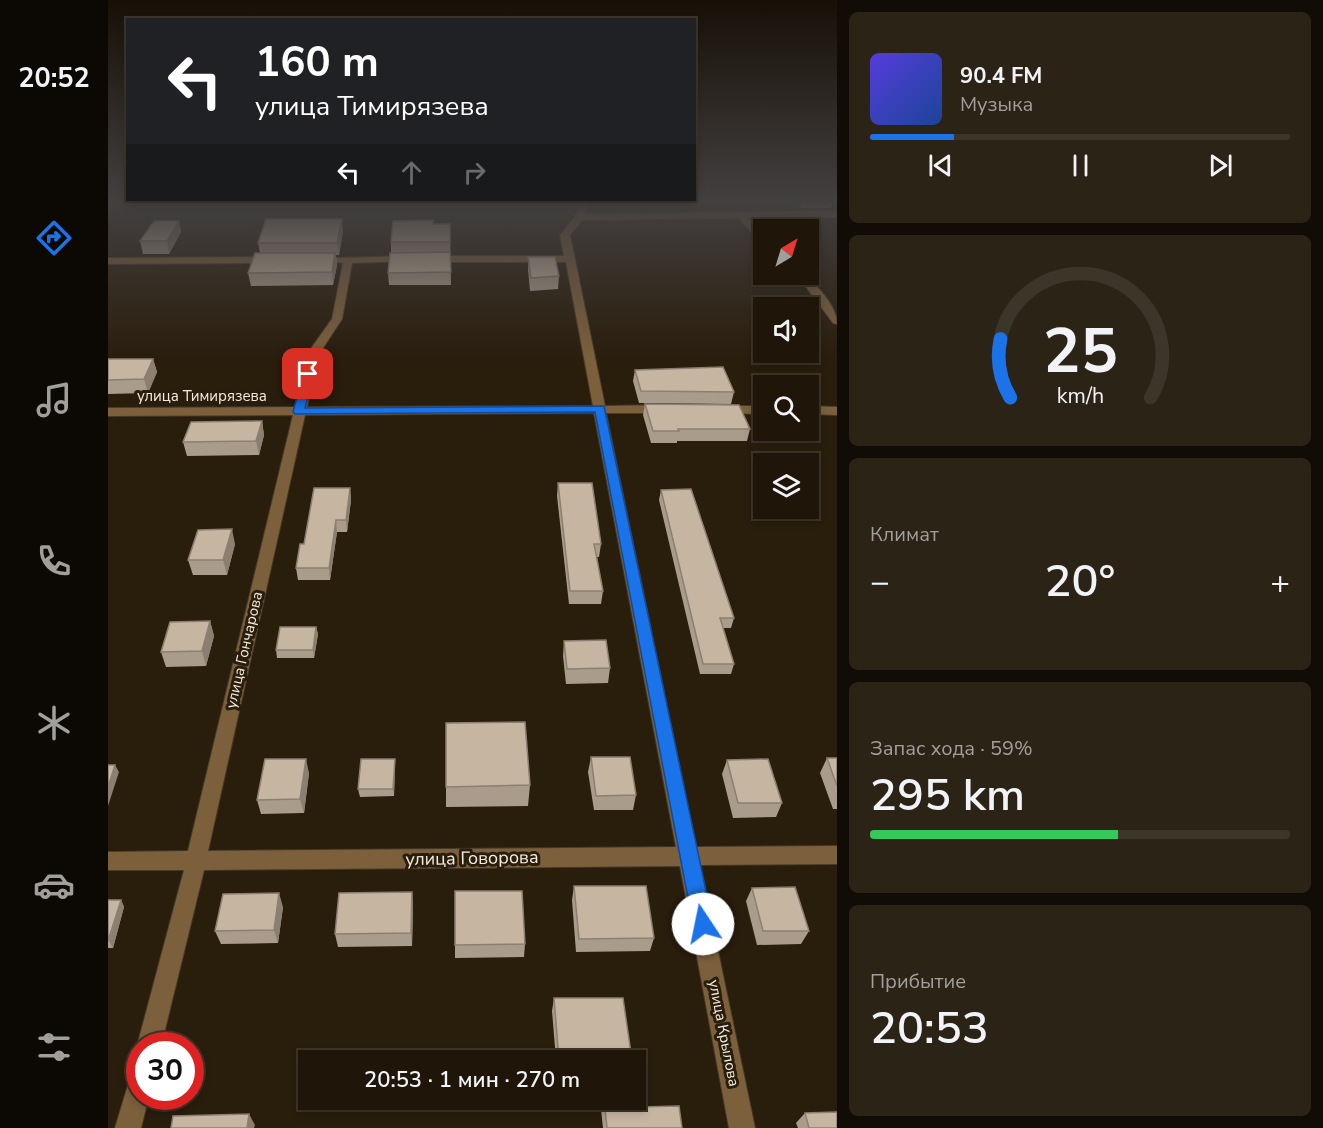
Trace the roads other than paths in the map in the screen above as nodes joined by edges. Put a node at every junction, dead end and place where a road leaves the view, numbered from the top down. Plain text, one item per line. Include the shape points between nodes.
1 (569, 255) edge
2 (570, 259) junction
3 (285, 260) edge
4 (108, 261) edge
5 (810, 285) edge
6 (837, 321) edge
7 (600, 409) junction
8 (682, 410) edge
9 (705, 410) edge
10 (753, 410) edge
11 (819, 410) edge
12 (837, 411) edge
13 (108, 412) edge
14 (299, 412) junction
15 (837, 855) edge
16 (690, 856) junction
17 (108, 861) edge
18 (196, 861) junction
19 (153, 1032) edge
20 (133, 1110) edge
21 (128, 1128) edge
22 (742, 1128) edge

1 - 2 street, улица Крылова
2 - 7 street, улица Крылова
2 - 14 street, улица Гончарова via 340,260 337,319 313,354
3 - 4 street
5 - 6 street
7 - 8 street, улица Тимирязева
7 - 14 street, улица Тимирязева
7 - 16 street, улица Крылова
9 - 10 street
11 - 12 street
13 - 14 street, улица Тимирязева
14 - 18 street, улица Гончарова
15 - 16 street, улица Говорова
16 - 18 street, улица Говорова
16 - 22 street, улица Крылова
17 - 18 street, улица Говорова
18 - 19 street, улица Гончарова
20 - 21 street

